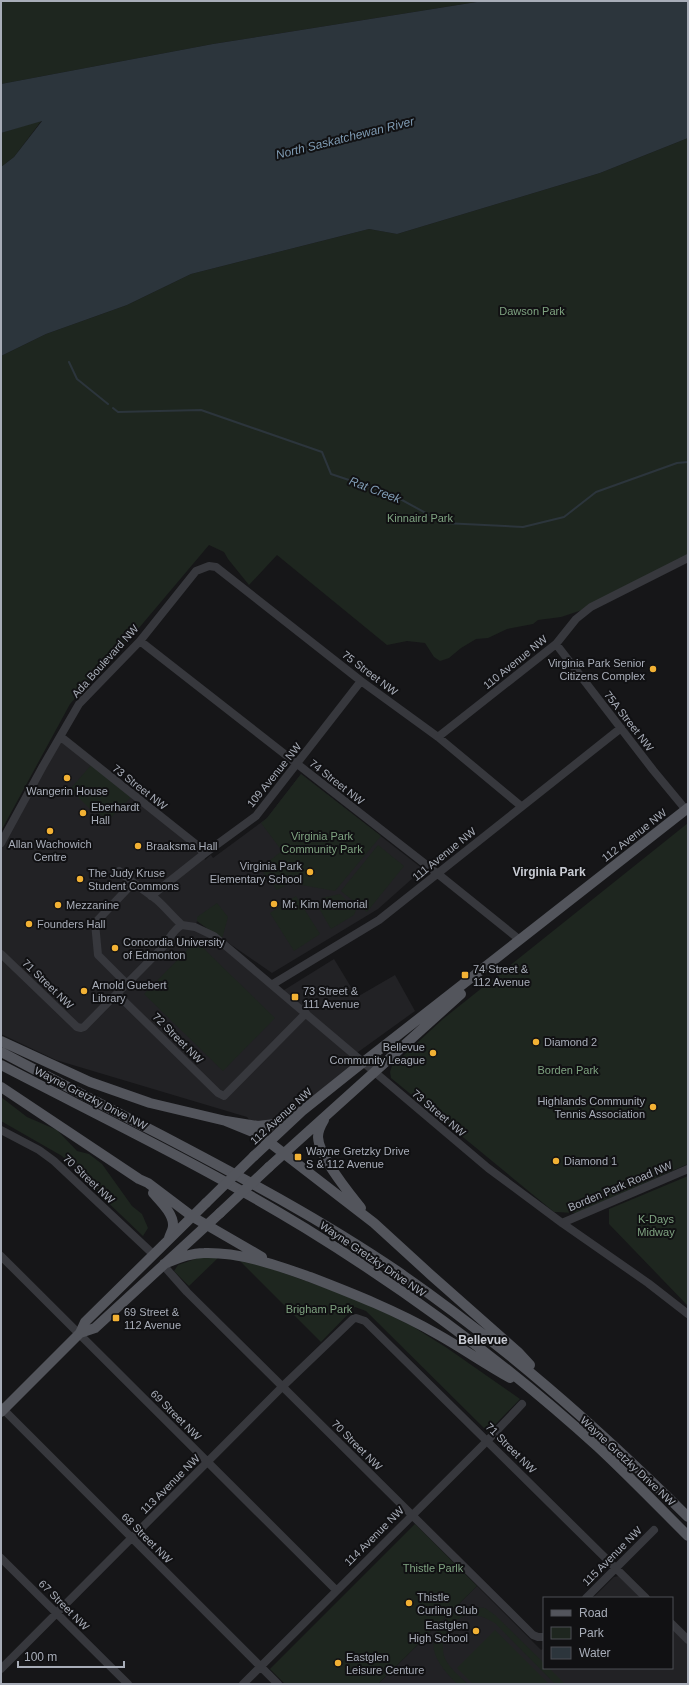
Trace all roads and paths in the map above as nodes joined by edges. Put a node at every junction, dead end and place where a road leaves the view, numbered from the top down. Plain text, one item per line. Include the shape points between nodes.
1 (688, 558) edge
2 (202, 568) joint
3 (140, 641) junction
4 (556, 644) junction
5 (361, 681) junction
6 (621, 728) junction
7 (61, 737) junction
8 (438, 737) junction
9 (297, 765) junction
10 (521, 806) junction
11 (687, 809) edge
12 (1, 843) edge
13 (204, 854) junction
14 (119, 871) dead end
15 (438, 874) junction
16 (133, 883) junction
17 (151, 896) junction
18 (182, 925) junction
19 (520, 940) junction
20 (1, 954) edge
21 (126, 984) junction
22 (273, 984) junction
23 (117, 994) junction
24 (306, 1013) junction
25 (1, 1041) edge
26 (1, 1052) edge
27 (363, 1063) junction
28 (1, 1065) edge
29 (374, 1072) junction
30 (1, 1087) edge
31 (320, 1096) junction
32 (325, 1118) junction
33 (226, 1121) junction
34 (1, 1130) edge
35 (269, 1142) junction
36 (284, 1154) junction
37 (688, 1169) edge
38 (139, 1179) junction
39 (193, 1217) junction
40 (374, 1223) junction
41 (562, 1223) junction
42 (207, 1225) junction
43 (168, 1240) junction
44 (153, 1254) junction
45 (1, 1256) edge
46 (163, 1264) junction
47 (274, 1264) junction
48 (688, 1314) edge
49 (356, 1318) joint
50 (80, 1333) junction
51 (283, 1386) junction
52 (550, 1387) junction
53 (538, 1395) junction
54 (522, 1404) dead end
55 (2, 1409) edge
56 (488, 1440) junction
57 (208, 1462) junction
58 (411, 1515) junction
59 (688, 1517) edge
60 (654, 1530) dead end
61 (688, 1536) edge
62 (132, 1538) junction
63 (1, 1558) edge
64 (616, 1568) junction
65 (336, 1590) junction
66 (587, 1597) edge
67 (645, 1597) edge
68 (57, 1613) junction
69 (673, 1625) edge
70 (541, 1637) edge
71 (688, 1640) edge
72 (261, 1666) junction
73 (1, 1669) edge
74 (128, 1684) edge
75 (243, 1684) edge
76 (278, 1684) edge

1 - 4 street, 110 Avenue NW via 591,607 576,619
2 - 3 street, Ada Boulevard NW via 188,579
2 - 5 street, 75 Street NW via 216,567
3 - 7 street, Ada Boulevard NW via 79,704
3 - 9 street, 74 Street NW
4 - 6 street, 75A Street NW
4 - 8 street, 110 Avenue NW
5 - 8 street, 75 Street NW
5 - 9 street, 109 Avenue NW
6 - 10 street, 111 Avenue NW
6 - 11 street, 75A Street NW
7 - 12 street, Ada Boulevard NW via 42,766
7 - 13 street, 73 Street NW via 198,846
8 - 10 street, 75 Street NW
9 - 13 street, 109 Avenue NW via 256,816
9 - 15 street, 74 Street NW
10 - 15 street, 111 Avenue NW
11 - 19 main road, 112 Avenue NW
13 - 17 street, 109 Avenue NW
14 - 16 street
15 - 19 street, 74 Street NW
15 - 22 street, 111 Avenue NW via 379,920
16 - 17 street
16 - 21 street via 95,923 98,955
17 - 18 street
18 - 21 street via 177,926 167,943
18 - 22 street, 73 Street NW via 195,927 214,936
19 - 27 main road, 112 Avenue NW
19 - 29 main road, 112 Avenue NW
20 - 23 street, 71 Street NW via 71,1022 81,1028
21 - 23 street
22 - 24 street, 73 Street NW
23 - 24 street, 72 Street NW via 224,1096
24 - 27 street, 73 Street NW
25 - 33 main road via 90,1082 123,1094
26 - 52 main road, Wayne Gretzky Drive NW via 270,1193 346,1239 444,1305
27 - 29 street, 73 Street NW
27 - 31 main road, 112 Avenue NW
28 - 53 main road, Wayne Gretzky Drive NW via 204,1170 306,1229 430,1311
29 - 32 main road, 112 Avenue NW
29 - 41 street, 73 Street NW via 488,1168
30 - 38 main road
31 - 33 main road via 275,1124 258,1126
31 - 35 main road, 112 Avenue NW
32 - 36 main road, 112 Avenue NW
32 - 40 main road via 318,1138 322,1149 346,1189
33 - 35 main road
34 - 44 street, 70 Street NW via 40,1150 54,1161
35 - 36 main road
35 - 39 main road, 112 Avenue NW, bridge
36 - 40 main road
36 - 42 main road, 112 Avenue NW, bridge
37 - 41 street, Borden Park Road NW
38 - 39 main road
38 - 43 main road via 162,1202 170,1217 173,1226
39 - 42 main road
39 - 43 main road, 112 Avenue NW
40 - 52 main road via 518,1352
41 - 48 street, 73 Street NW
42 - 46 main road, 112 Avenue NW
42 - 47 main road
43 - 44 main road, 112 Avenue NW
44 - 50 main road, 112 Avenue NW via 85,1322
45 - 50 street, 69 Street NW
46 - 47 main road via 204,1253 246,1257
46 - 50 main road, 112 Avenue NW via 95,1328
46 - 51 street, 70 Street NW via 187,1292
47 - 53 main road via 367,1299 414,1321
49 - 51 street, 113 Avenue NW
49 - 56 street, 71 Street NW via 365,1321
50 - 55 main road, 112 Avenue NW
50 - 57 street, 69 Street NW
51 - 57 street, 113 Avenue NW
51 - 58 street, 70 Street NW
52 - 59 main road, Wayne Gretzky Drive NW via 629,1458
53 - 61 main road, Wayne Gretzky Drive NW via 598,1448
54 - 56 street, 114 Avenue NW
55 - 62 street, 68 Street NW
56 - 58 street, 114 Avenue NW
56 - 64 street, 71 Street NW
57 - 62 street, 113 Avenue NW
57 - 65 street, 69 Street NW
58 - 65 street, 114 Avenue NW
58 - 70 street, 70 Street NW via 533,1635
60 - 64 street, 115 Avenue NW
62 - 68 street, 113 Avenue NW
62 - 72 street, 68 Street NW
63 - 68 street, 67 Street NW
64 - 66 street, 115 Avenue NW
64 - 67 street, 71 Street NW
65 - 72 street, 114 Avenue NW
68 - 73 street, 113 Avenue NW
68 - 74 street, 67 Street NW
69 - 71 street
72 - 75 street, 114 Avenue NW
72 - 76 street, 68 Street NW

